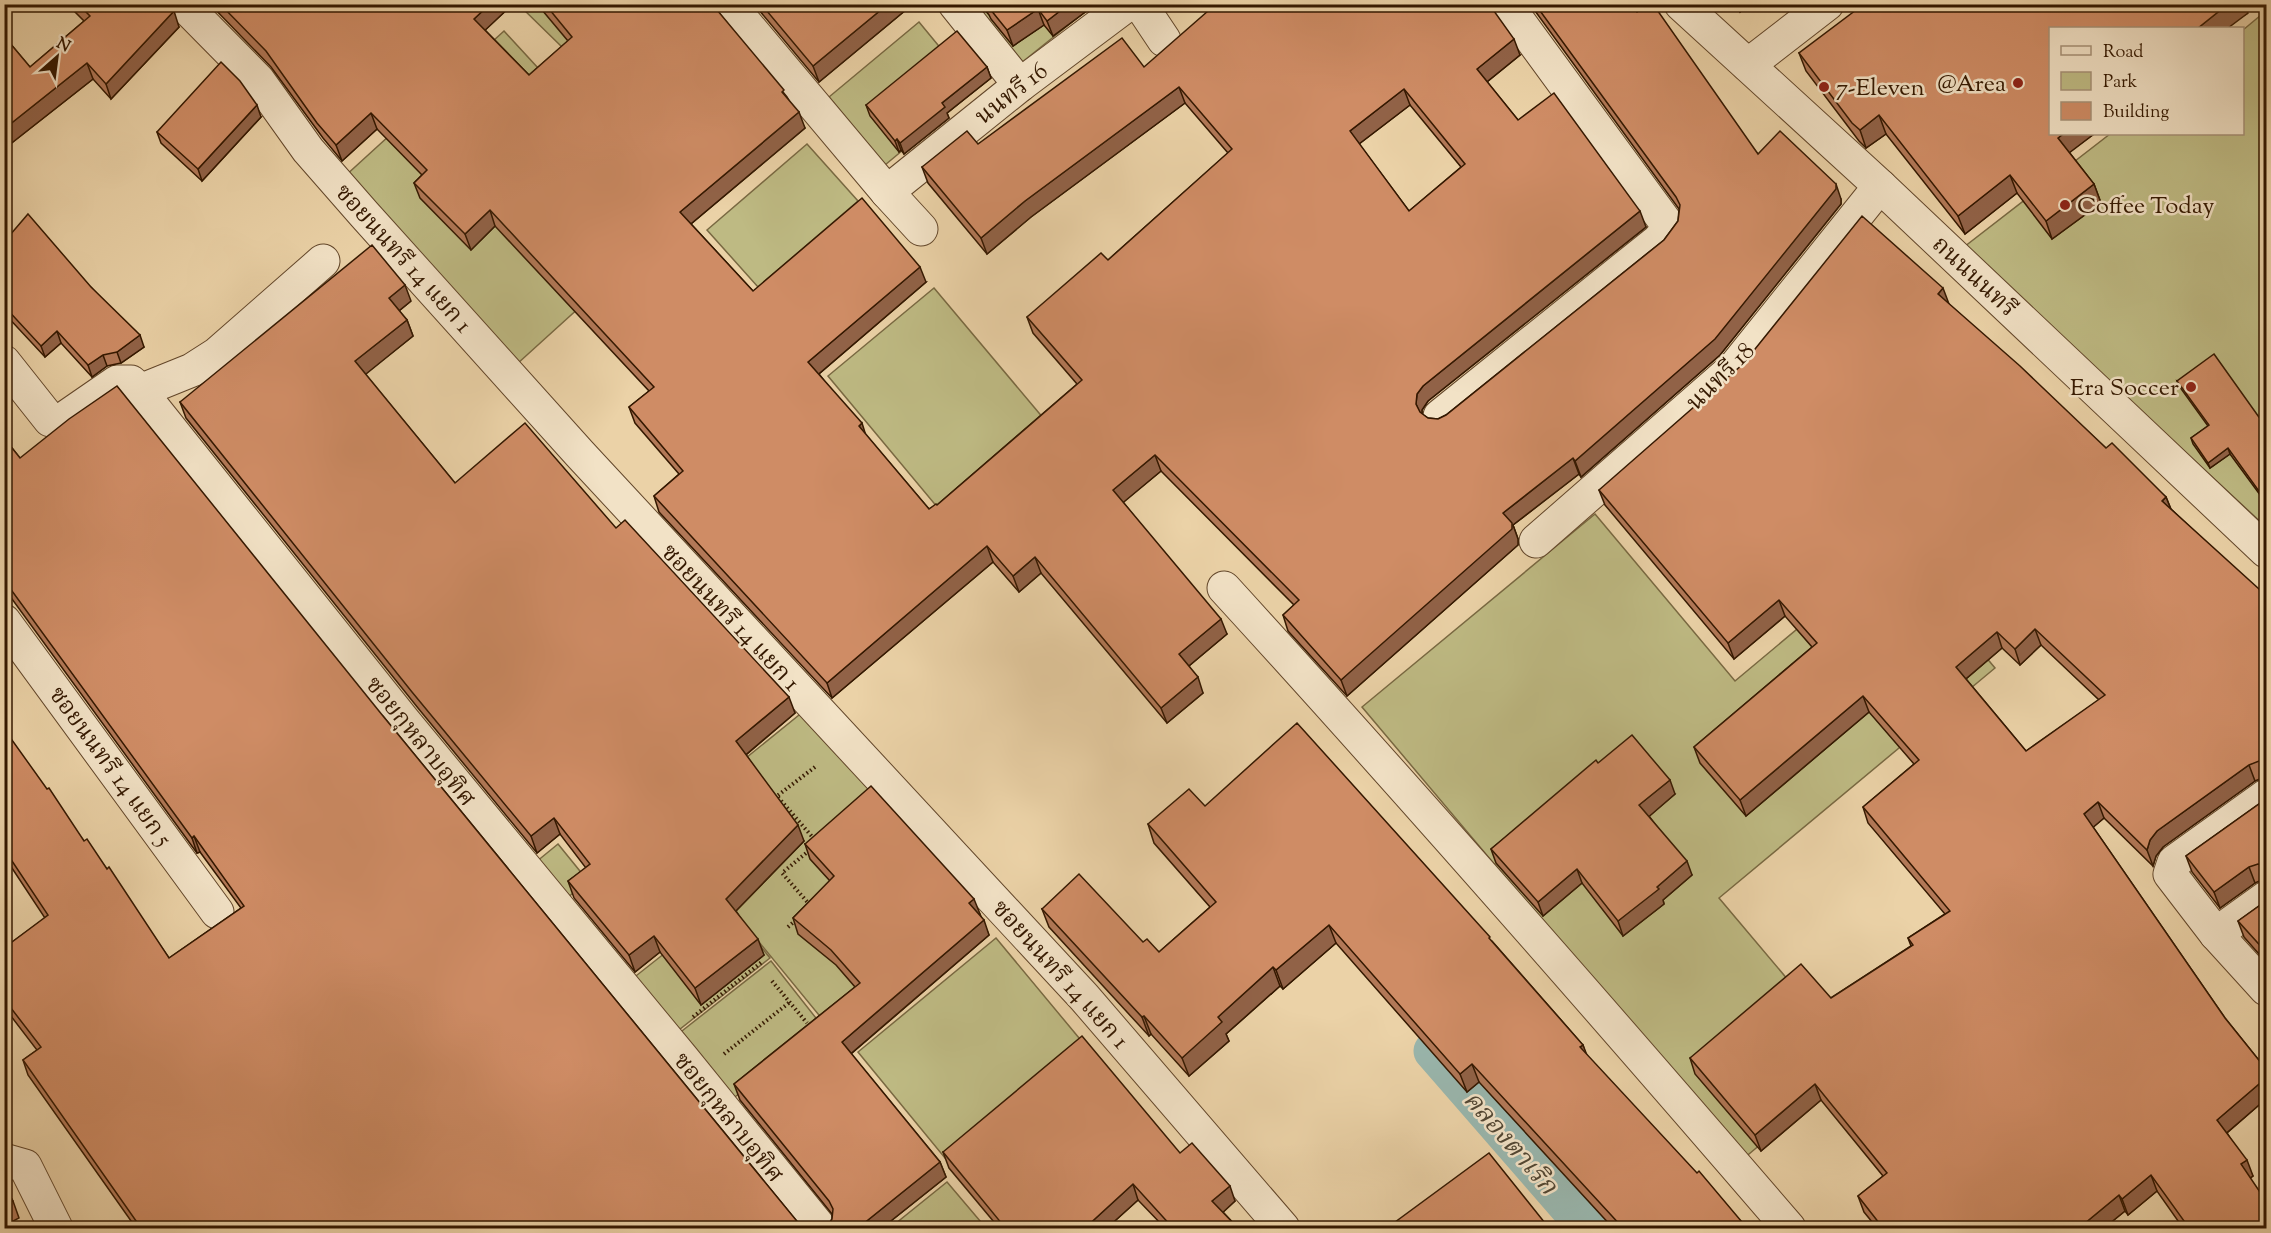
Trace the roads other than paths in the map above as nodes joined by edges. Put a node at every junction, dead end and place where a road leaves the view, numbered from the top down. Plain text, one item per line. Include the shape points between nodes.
1 (183, 4) edge
2 (729, 4) edge
3 (955, 4) edge
4 (1128, 4) edge
5 (1140, 4) edge
6 (1506, 4) edge
7 (1681, 4) edge
8 (1827, 4) edge
9 (1164, 40) dead end
10 (1748, 65) junction
11 (1020, 85) junction
12 (1880, 186) junction
13 (892, 188) junction
14 (921, 229) dead end
15 (323, 261) dead end
16 (4, 362) edge
17 (140, 391) junction
18 (1440, 416) edge
19 (1536, 541) dead end
20 (2266, 551) edge
21 (1224, 588) dead end
22 (4, 621) edge
23 (2266, 796) edge
24 (2266, 898) edge
25 (217, 912) dead end
26 (2216, 934) junction
27 (2266, 989) edge
28 (4, 1160) edge
29 (56, 1228) edge
30 (820, 1228) edge
31 (1283, 1228) edge
32 (1789, 1228) edge

1 - 31 street, ซอยนนทรี 14 แยก 1 via 258,80 308,150 580,454 1084,997
2 - 13 street
3 - 11 street
4 - 11 street, นนทรี 16
5 - 9 street
6 - 18 street via 1666,224 1665,233
7 - 10 street, ถนนนนทรี
8 - 10 street
10 - 12 street, ถนนนนทรี
11 - 13 street, นนทรี 16
12 - 19 street, นนทรี 18 via 1734,368
12 - 20 street, ถนนนนทรี
13 - 14 street
15 - 17 street via 217,354 192,370
16 - 17 street via 45,416 59,422 117,382 131,382
17 - 30 street, ซอยกุหลาบอุทิศ via 403,720
21 - 32 street
22 - 25 street, ซอยนนทรี 14 แยก 5
23 - 26 street via 2171,868 2170,874
24 - 26 street
26 - 27 street
28 - 29 street via 25,1166

